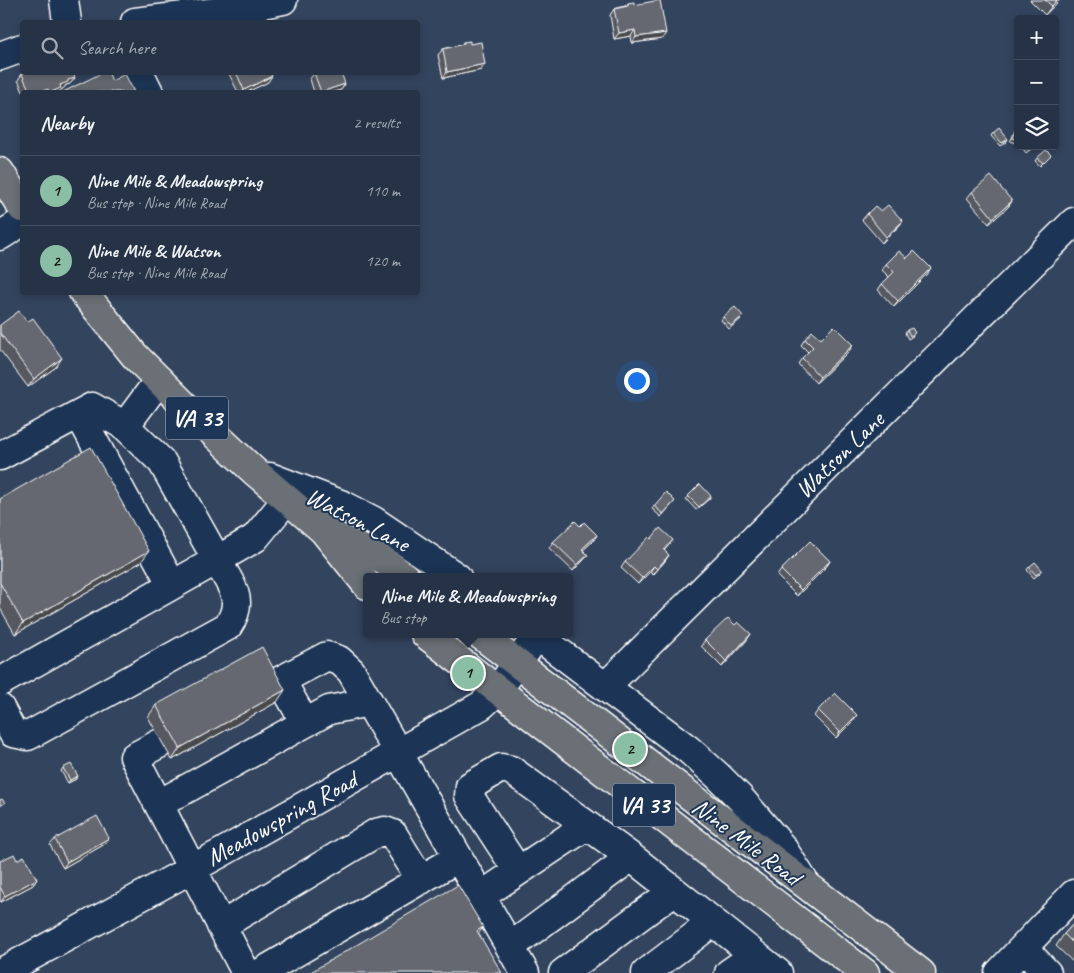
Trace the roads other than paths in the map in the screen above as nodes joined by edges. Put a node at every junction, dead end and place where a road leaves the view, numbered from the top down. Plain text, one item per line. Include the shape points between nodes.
1 (64, 0) edge
2 (284, 0) edge
3 (67, 20) edge
4 (151, 20) edge
5 (20, 49) edge
6 (0, 56) edge
7 (140, 75) edge
8 (148, 90) edge
9 (10, 177) edge
10 (20, 203) edge
11 (1074, 222) edge
12 (20, 223) edge
13 (0, 236) edge
14 (84, 295) edge
15 (159, 380) junction
16 (78, 414) junction
17 (125, 426) junction
18 (0, 456) edge
19 (254, 471) junction
20 (286, 499) junction
21 (323, 530) junction
22 (217, 560) junction
23 (400, 573) edge
24 (451, 573) edge
25 (363, 580) edge
26 (172, 585) junction
27 (430, 638) edge
28 (484, 638) edge
29 (534, 638) edge
30 (540, 638) edge
31 (517, 664) junction
32 (280, 680) junction
33 (0, 682) edge
34 (605, 687) junction
35 (497, 691) junction
36 (369, 702) junction
37 (0, 708) edge
38 (305, 723) junction
39 (397, 753) junction
40 (159, 804) junction
41 (586, 826) junction
42 (631, 857) junction
43 (458, 858) junction
44 (192, 869) junction
45 (518, 870) junction
46 (421, 880) junction
47 (807, 886) junction
48 (674, 891) junction
49 (1074, 894) edge
50 (480, 896) junction
51 (713, 922) junction
52 (221, 926) junction
53 (510, 947) junction
54 (1023, 948) junction
55 (755, 954) junction
56 (0, 973) edge
57 (246, 973) edge
58 (260, 973) edge
59 (525, 973) edge
60 (563, 973) edge
61 (646, 973) edge
62 (730, 973) edge
63 (778, 973) edge
64 (865, 973) edge
65 (921, 973) edge
66 (999, 973) edge
67 (1047, 973) edge

1 - 3 street
2 - 4 street
5 - 6 street
7 - 8 street
9 - 10 main road
11 - 34 street, Watson Lane
12 - 13 street
14 - 15 main road, VA 33
15 - 17 street
15 - 19 main road, VA 33
16 - 17 street via 92,407
16 - 18 street
16 - 26 street
17 - 22 street via 162,462
19 - 20 main road, VA 33
19 - 24 street, Watson Lane via 343,505 374,521
20 - 21 main road, VA 33
20 - 22 street via 255,538
21 - 23 main road, VA 33 via 379,556
21 - 25 main road, VA 33
22 - 26 street
22 - 37 street via 237,599 236,614 228,626 28,736 13,733
26 - 33 street
27 - 35 main road, Nine Mile Road / VA 33
28 - 31 main road, Nine Mile Road / VA 33
29 - 31 street, Meadowspring Road
30 - 34 street
31 - 35 street, Meadowspring Road
31 - 47 main road, Nine Mile Road / VA 33
32 - 36 street via 327,656 339,660 351,671
32 - 38 street
32 - 40 street via 134,757
34 - 47 street via 688,750 740,798 782,847
35 - 39 street, Meadowspring Road via 482,705
35 - 64 main road, Nine Mile Road / VA 33
36 - 38 street via 328,710
36 - 39 street
38 - 40 street
39 - 43 street
39 - 44 street, Meadowspring Road
40 - 44 street
41 - 42 street
41 - 45 street
41 - 45 street via 512,770 501,768 470,786 469,796
42 - 48 street
42 - 53 street
43 - 46 street
43 - 50 street
44 - 52 street
44 - 56 street, Meadowspring Road
45 - 50 street
46 - 52 street via 393,834 385,831 376,833
46 - 58 street
47 - 65 main road, Nine Mile Road / VA 33
48 - 51 street
48 - 60 street
49 - 54 street
50 - 53 street
51 - 55 street
51 - 61 street
52 - 57 street
53 - 59 street
54 - 66 street
54 - 67 street
55 - 62 street
55 - 63 street

